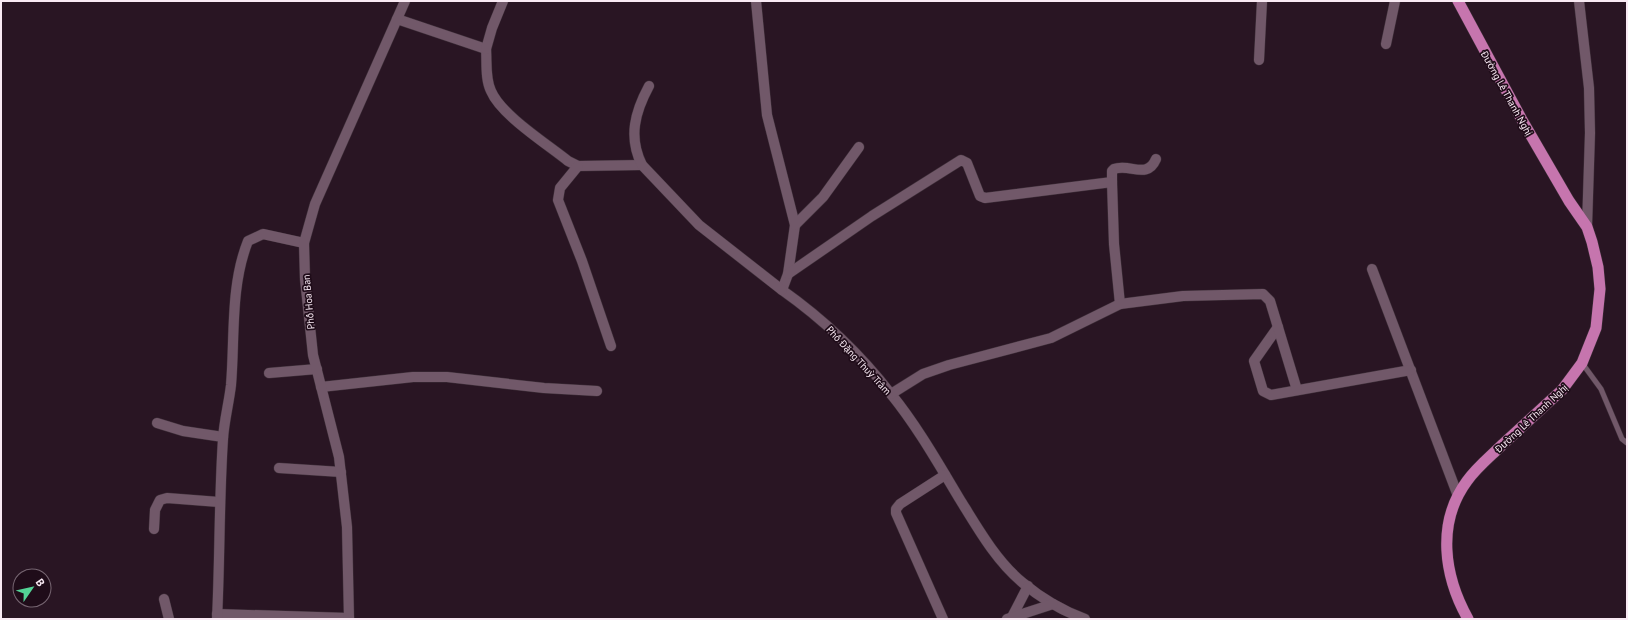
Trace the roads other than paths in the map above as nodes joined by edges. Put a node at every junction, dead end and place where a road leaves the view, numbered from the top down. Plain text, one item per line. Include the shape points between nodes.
1 (405, 1) edge
2 (503, 1) edge
3 (756, 1) edge
4 (1262, 1) edge
5 (1395, 1) edge
6 (1458, 1) edge
7 (1579, 1) edge
8 (397, 19) junction
9 (1386, 44) dead end
10 (486, 49) junction
11 (1260, 60) dead end
12 (649, 86) dead end
13 (858, 146) dead end
14 (1156, 159) dead end
15 (642, 165) junction
16 (578, 166) junction
17 (1112, 182) junction
18 (795, 225) junction
19 (1587, 227) junction
20 (304, 243) junction
21 (1372, 269) dead end
22 (788, 274) junction
23 (782, 290) junction
24 (1120, 304) junction
25 (1278, 327) junction
26 (611, 346) dead end
27 (1582, 363) junction
28 (316, 369) junction
29 (1411, 370) junction
30 (269, 373) dead end
31 (321, 387) junction
32 (597, 390) dead end
33 (1297, 390) junction
34 (892, 394) junction
35 (157, 423) dead end
36 (223, 437) junction
37 (1627, 443) edge
38 (279, 468) dead end
39 (341, 472) junction
40 (945, 475) junction
41 (1458, 496) junction
42 (219, 502) junction
43 (154, 529) dead end
44 (1028, 586) junction
45 (164, 599) dead end
46 (1052, 604) junction
47 (217, 616) edge
48 (349, 618) edge
49 (1009, 618) edge
50 (169, 619) edge
51 (943, 619) edge
52 (1085, 619) edge
53 (1468, 619) edge

1 - 8 street, Phố Hoa Ban
2 - 10 street
3 - 18 street via 767,115
4 - 11 street
5 - 9 street
6 - 19 main road, Đường Lê Thanh Nghị via 1522,120
7 - 19 street via 1589,88
8 - 10 street
8 - 20 street, Phố Hoa Ban via 315,204
10 - 16 street via 490,90 494,99 514,118
12 - 15 street via 639,104 634,127 636,154
13 - 18 street via 823,197
14 - 17 street via 1153,167 1148,170 1114,169
15 - 16 street
15 - 23 street, Phố Đặng Thuỳ Trâm via 699,225
16 - 26 street via 560,188 558,200
17 - 22 street via 985,198 980,196 967,163 959,161 872,216
17 - 24 street via 1114,244
18 - 22 street
19 - 27 main road, Đường Lê Thanh Nghị via 1598,267 1600,289 1596,328
20 - 28 street, Phố Hoa Ban via 305,279
20 - 36 street via 263,234 248,241 238,285 231,386
21 - 29 street
22 - 23 street
23 - 34 street, Phố Đặng Thuỳ Trâm via 844,341
24 - 25 street via 1183,296 1263,294 1270,301
24 - 34 street via 1051,338 923,374
25 - 33 street
25 - 33 street via 1256,358 1254,365 1266,394 1271,396
27 - 37 lane via 1601,389 1622,438
27 - 41 main road, Đường Lê Thanh Nghị via 1562,390 1479,466 1466,481
28 - 30 street
28 - 31 street, Phố Hoa Ban
29 - 33 street
29 - 41 street
31 - 32 street via 413,377 447,377 544,388
31 - 39 street, Phố Hoa Ban
34 - 40 street, Phố Đặng Thuỳ Trâm
35 - 36 street via 183,431
36 - 42 street
38 - 39 street
39 - 48 street, Phố Hoa Ban via 348,527
40 - 44 street, Phố Đặng Thuỳ Trâm via 989,544 1008,568
40 - 51 street via 896,509
41 - 53 main road, Đường Lê Thanh Nghị via 1448,521 1446,546 1453,585
42 - 43 street via 167,498 160,500 156,504
42 - 47 street
44 - 46 street, Phố Đặng Thuỳ Trâm
44 - 49 street
45 - 50 street
46 - 49 street
46 - 52 street, Phố Đặng Thuỳ Trâm
47 - 48 street

